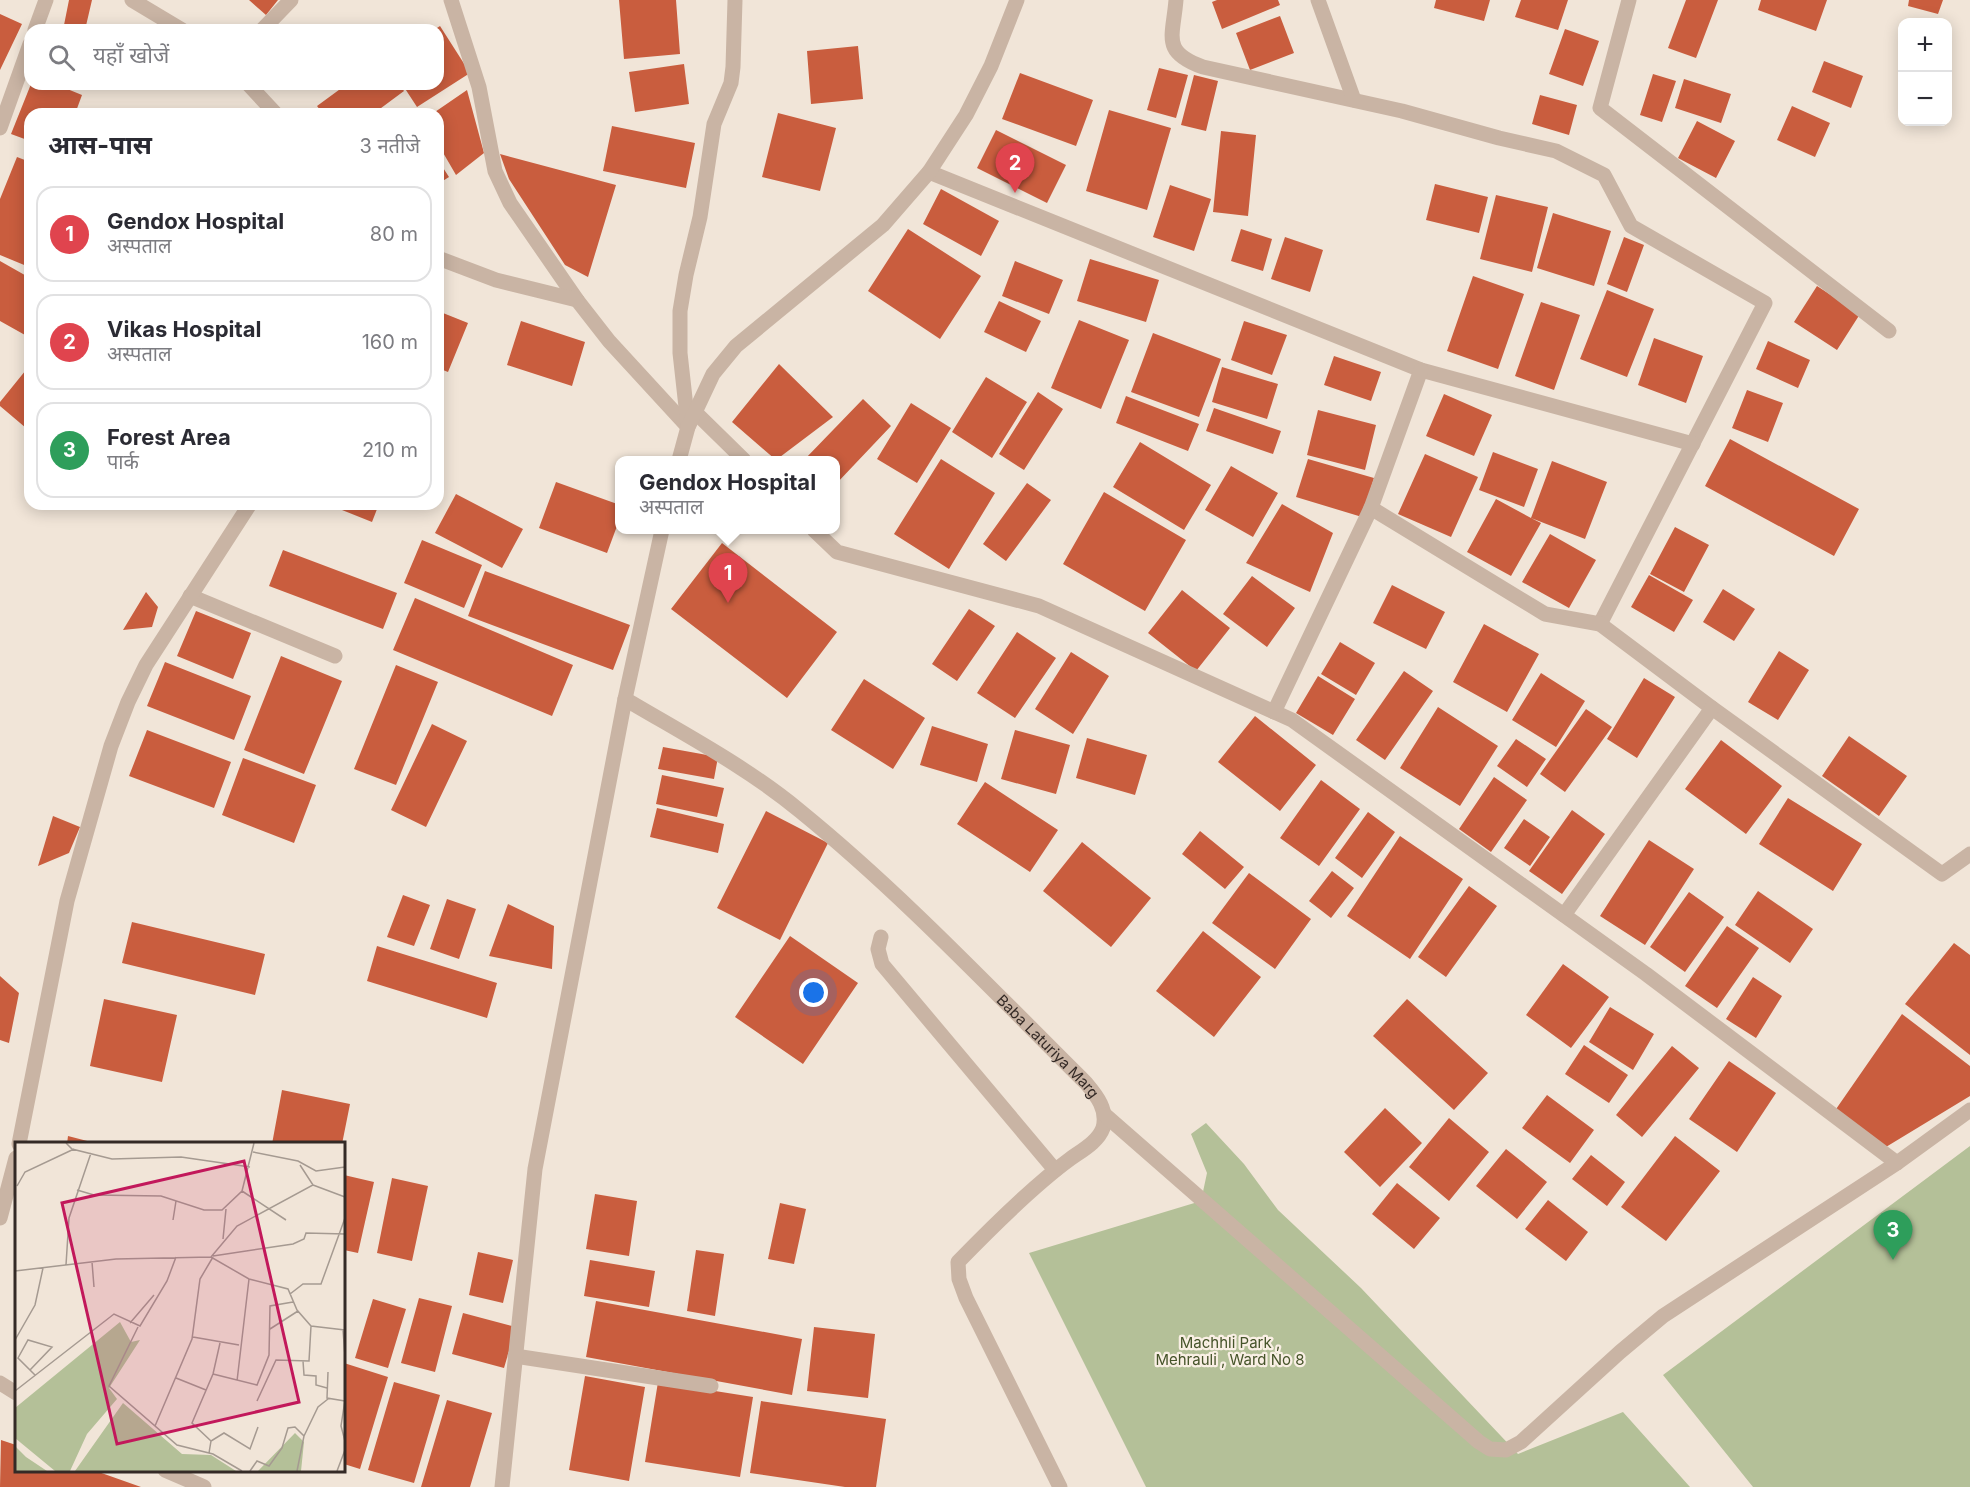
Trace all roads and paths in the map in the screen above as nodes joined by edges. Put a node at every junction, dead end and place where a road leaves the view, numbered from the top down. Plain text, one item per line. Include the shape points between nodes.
1 (46, 0) edge
2 (132, 0) edge
3 (291, 0) edge
4 (451, 0) edge
5 (735, 0) edge
6 (1017, 0) edge
7 (1176, 0) edge
8 (1318, 0) edge
9 (1629, 0) edge
10 (37, 24) edge
11 (172, 24) edge
12 (268, 24) edge
13 (24, 61) edge
14 (254, 90) edge
15 (1354, 100) junction
16 (270, 108) edge
17 (0, 128) edge
18 (929, 172) junction
19 (444, 260) edge
20 (577, 300) junction
21 (1889, 331) dead end
22 (1421, 370) junction
23 (691, 419) junction
24 (1693, 444) junction
25 (680, 456) edge
26 (739, 456) edge
27 (1371, 508) junction
28 (246, 510) edge
29 (661, 534) edge
30 (818, 534) edge
31 (190, 596) junction
32 (1600, 624) junction
33 (335, 656) dead end
34 (625, 699) junction
35 (1712, 708) junction
36 (1274, 712) junction
37 (1970, 854) edge
38 (1564, 915) junction
39 (881, 936) dead end
40 (1970, 1110) edge
41 (1105, 1115) junction
42 (19, 1142) edge
43 (15, 1162) edge
44 (1897, 1163) junction
45 (1055, 1170) junction
46 (0, 1218) edge
47 (515, 1356) junction
48 (0, 1383) edge
49 (711, 1386) dead end
50 (15, 1392) edge
51 (170, 1472) edge
52 (204, 1487) edge
53 (502, 1487) edge
54 (1060, 1487) edge

1 - 10 street
2 - 11 street
3 - 12 street
4 - 20 street via 478,87 495,171 510,203
5 - 23 street via 733,67 714,124 680,311 680,353
6 - 18 street via 981,86
7 - 15 street via 1172,44 1177,55 1189,62
8 - 15 street
9 - 21 street via 1600,108
13 - 17 street
14 - 16 street
15 - 24 street via 1566,156 1604,175 1631,226 1766,303
18 - 22 street
18 - 23 street via 883,225 736,346 713,374
19 - 20 street via 496,280
20 - 23 street via 609,341
22 - 24 street
22 - 27 street
23 - 25 street
23 - 26 street
24 - 32 street
27 - 32 street via 1545,614
27 - 36 street
28 - 31 street
29 - 34 street
30 - 36 street via 837,552 1039,606
31 - 33 street
31 - 42 street via 146,665 111,746 67,901
32 - 35 street
34 - 41 street, Baba Laturiya Marg via 735,765 799,810 913,912 1086,1083 1100,1099
34 - 47 street via 537,1158
35 - 37 street via 1942,874
35 - 38 street
36 - 38 street via 1292,720
38 - 44 street
39 - 45 street via 878,949 882,964
40 - 44 street
41 - 44 street via 1479,1442 1490,1449 1506,1450 1529,1436 1663,1316
41 - 45 street, Baba Laturiya Marg via 1103,1129 1095,1140
43 - 46 street
45 - 54 street, Baba Laturiya Marg via 958,1262 966,1298
47 - 49 street
47 - 53 street
48 - 50 street
51 - 52 street

